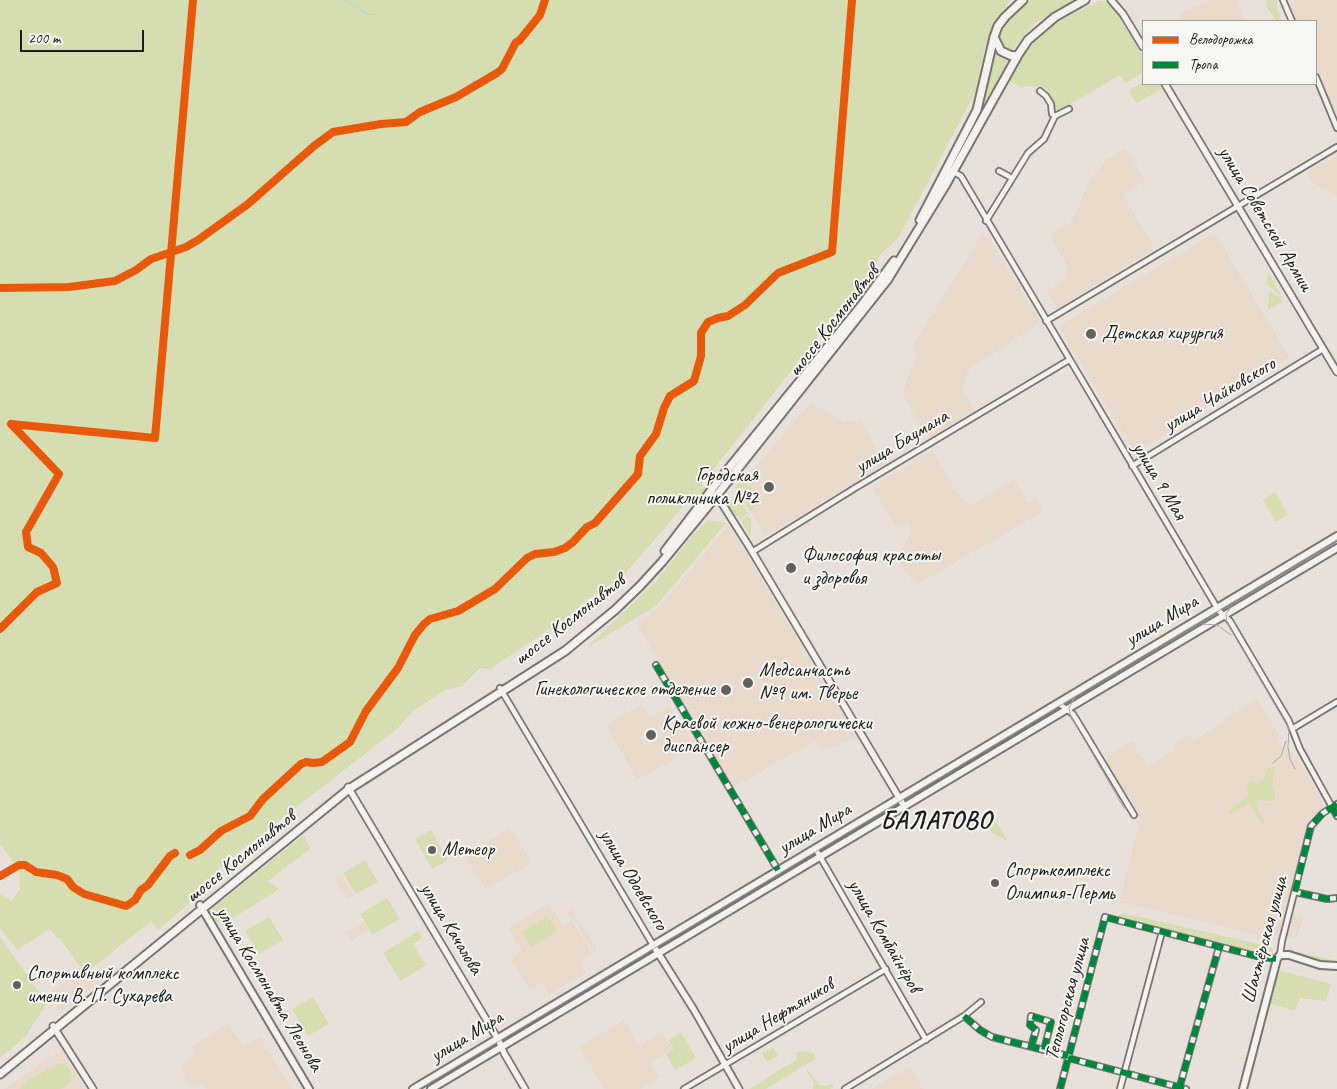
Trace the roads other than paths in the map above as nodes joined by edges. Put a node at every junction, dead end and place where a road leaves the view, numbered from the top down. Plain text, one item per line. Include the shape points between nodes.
1 (1085, 0) edge
2 (1111, 0) edge
3 (1117, 0) edge
4 (1283, 0) edge
5 (1020, 1) edge
6 (1124, 14) junction
7 (1292, 20) edge
8 (994, 37) junction
9 (1142, 45) edge
10 (1018, 55) junction
11 (1317, 78) edge
12 (1166, 85) edge
13 (1040, 91) dead end
14 (1069, 108) dead end
15 (1055, 116) junction
16 (1337, 128) edge
17 (1337, 146) edge
18 (950, 170) junction
19 (999, 171) dead end
20 (1012, 178) junction
21 (1238, 206) junction
22 (986, 221) junction
23 (1046, 321) junction
24 (1323, 349) junction
25 (1069, 360) junction
26 (1337, 372) edge
27 (1132, 466) junction
28 (714, 493) junction
29 (1337, 536) edge
30 (1337, 548) edge
31 (752, 552) junction
32 (1217, 607) junction
33 (1224, 615) junction
34 (656, 665) dead end
35 (501, 689) junction
36 (1337, 702) edge
37 (1058, 703) junction
38 (1067, 709) junction
39 (1292, 729) junction
40 (348, 788) junction
41 (899, 798) junction
42 (1337, 804) edge
43 (904, 806) junction
44 (1332, 807) junction
45 (1134, 815) dead end
46 (1337, 816) edge
47 (815, 848) junction
48 (820, 856) junction
49 (778, 870) junction
50 (1295, 892) junction
51 (1337, 898) edge
52 (202, 907) junction
53 (1162, 932) junction
54 (653, 945) junction
55 (1218, 947) junction
56 (658, 953) junction
57 (1278, 957) junction
58 (1337, 966) edge
59 (886, 969) junction
60 (981, 1002) dead end
61 (964, 1016) junction
62 (55, 1027) junction
63 (498, 1038) junction
64 (926, 1040) junction
65 (502, 1046) junction
66 (1031, 1047) junction
67 (1044, 1050) junction
68 (1068, 1057) junction
69 (725, 1066) junction
70 (0, 1069) edge
71 (1124, 1073) junction
72 (0, 1074) edge
73 (1179, 1088) edge
74 (93, 1089) edge
75 (309, 1089) edge
76 (413, 1089) edge
77 (431, 1089) edge
78 (525, 1089) edge
79 (684, 1089) edge
80 (739, 1089) edge
81 (845, 1089) edge
82 (1060, 1089) edge
83 (1120, 1089) edge
84 (1186, 1089) edge
85 (1243, 1089) edge

1 - 10 main road, шоссе Космонавтов via 1041,28
2 - 6 street
3 - 6 street
4 - 7 street
5 - 8 main road, шоссе Космонавтов via 998,26
6 - 9 street
8 - 10 main road via 1001,51
8 - 18 main road, шоссе Космонавтов via 977,110
10 - 18 main road, шоссе Космонавтов
11 - 16 street
12 - 21 street, улица Советской Армии
13 - 15 street via 1051,104
14 - 15 street
15 - 20 street via 1044,139 1028,153
17 - 21 street
18 - 22 street, улица 9 Мая via 961,176
18 - 28 main road, шоссе Космонавтов via 883,278
19 - 20 street
20 - 22 street
21 - 23 street
21 - 24 street, улица Советской Армии
22 - 23 street, улица 9 Мая
23 - 25 street, улица 9 Мая
24 - 26 street, улица Советской Армии
24 - 27 street, улица Чайковского
25 - 27 street, улица 9 Мая
25 - 31 street, улица Баумана
27 - 32 street, улица 9 Мая
28 - 31 street
28 - 35 main road, шоссе Космонавтов via 659,558 612,606 562,647
29 - 32 main road, улица Мира
30 - 33 main road, улица Мира
31 - 41 street
32 - 33 street, улица 9 Мая
32 - 37 main road, улица Мира
33 - 38 main road, улица Мира
33 - 39 street, улица 9 Мая
34 - 49 street
35 - 40 main road, шоссе Космонавтов
35 - 54 street, улица Одоевского
36 - 39 street
37 - 38 street
37 - 41 main road, улица Мира
38 - 43 main road, улица Мира
38 - 45 street via 1082,727
39 - 44 street, улица 9 Мая
40 - 52 main road, шоссе Космонавтов
40 - 63 street, улица Качалова
41 - 43 street
41 - 47 main road, улица Мира
42 - 44 street, Шахтёрская улица
43 - 48 main road, улица Мира
44 - 46 street, улица 9 Мая
44 - 50 street, Шахтёрская улица via 1322,813 1312,826
47 - 48 street, улица Комбайнёров
47 - 49 main road, улица Мира
48 - 56 main road, улица Мира
48 - 59 street, улица Комбайнёров
49 - 54 main road, улица Мира
50 - 51 street
50 - 57 street, Шахтёрская улица
52 - 62 main road, шоссе Космонавтов
52 - 75 main road, улица Космонавта Леонова
53 - 55 street
53 - 68 street, Теплогорская улица via 1105,917
53 - 71 street
54 - 56 street, улица Одоевского
54 - 63 main road, улица Мира
55 - 57 street via 1260,958
55 - 73 street
56 - 65 main road, улица Мира
56 - 69 street, улица Одоевского
57 - 58 main road via 1289,955 1320,965
57 - 85 main road, Шахтёрская улица
59 - 64 street, улица Комбайнёров
59 - 69 street, улица Нефтяников
60 - 61 street
61 - 64 street
61 - 66 street via 992,1037
62 - 70 main road, шоссе Космонавтов
62 - 72 main road, шоссе Космонавтов
62 - 74 street
63 - 65 street, улица Качалова
63 - 76 main road, улица Мира
64 - 81 street
65 - 77 main road, улица Мира
65 - 78 street, улица Качалова
66 - 67 street
66 - 67 street via 1036,1030 1030,1025 1031,1016 1051,1022
67 - 68 street
68 - 71 street
68 - 82 street, Теплогорская улица
69 - 79 street, улица Нефтяников
69 - 80 street, улица Одоевского
71 - 73 street
71 - 83 street
73 - 84 street

